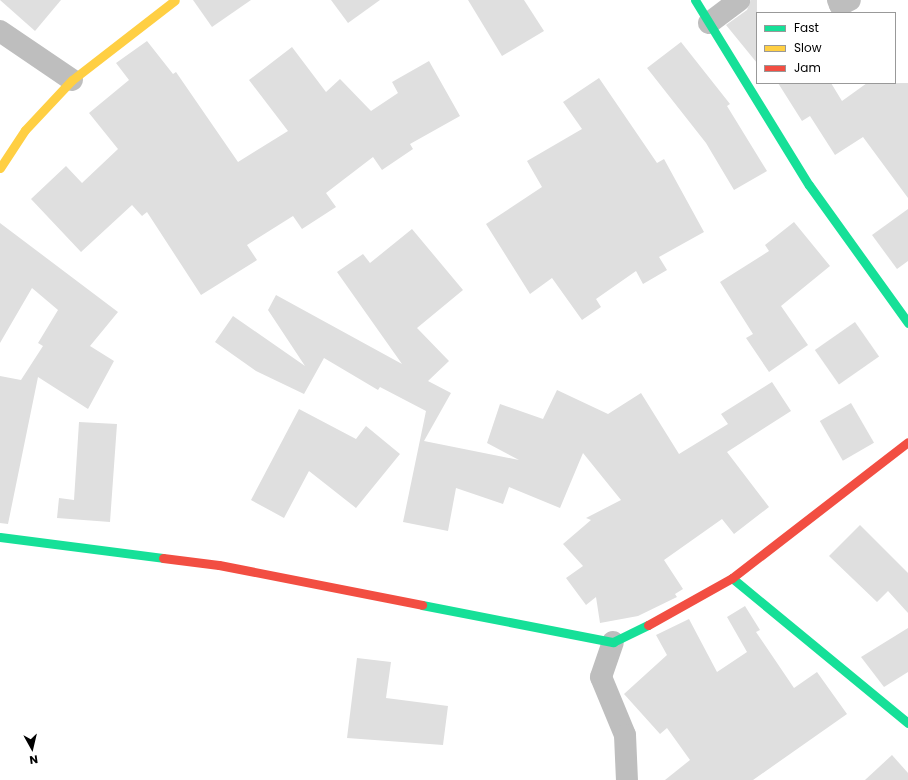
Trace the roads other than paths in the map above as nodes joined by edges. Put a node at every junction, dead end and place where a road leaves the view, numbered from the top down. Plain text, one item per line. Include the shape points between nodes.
1 (175, 0) edge
2 (695, 0) edge
3 (739, 0) edge
4 (838, 0) edge
5 (850, 0) edge
6 (709, 23) junction
7 (0, 31) edge
8 (72, 80) junction
9 (0, 168) edge
10 (908, 323) edge
11 (908, 442) edge
12 (0, 537) edge
13 (732, 578) junction
14 (614, 642) junction
15 (908, 723) edge
16 (627, 780) edge

1 - 8 street
2 - 6 street
3 - 6 street
4 - 5 street via 840,5
6 - 10 street via 809,185
7 - 8 street
8 - 9 street via 25,130
11 - 13 street
12 - 14 street via 219,565
13 - 14 street via 681,609
13 - 15 street
14 - 16 street via 600,677 625,735

